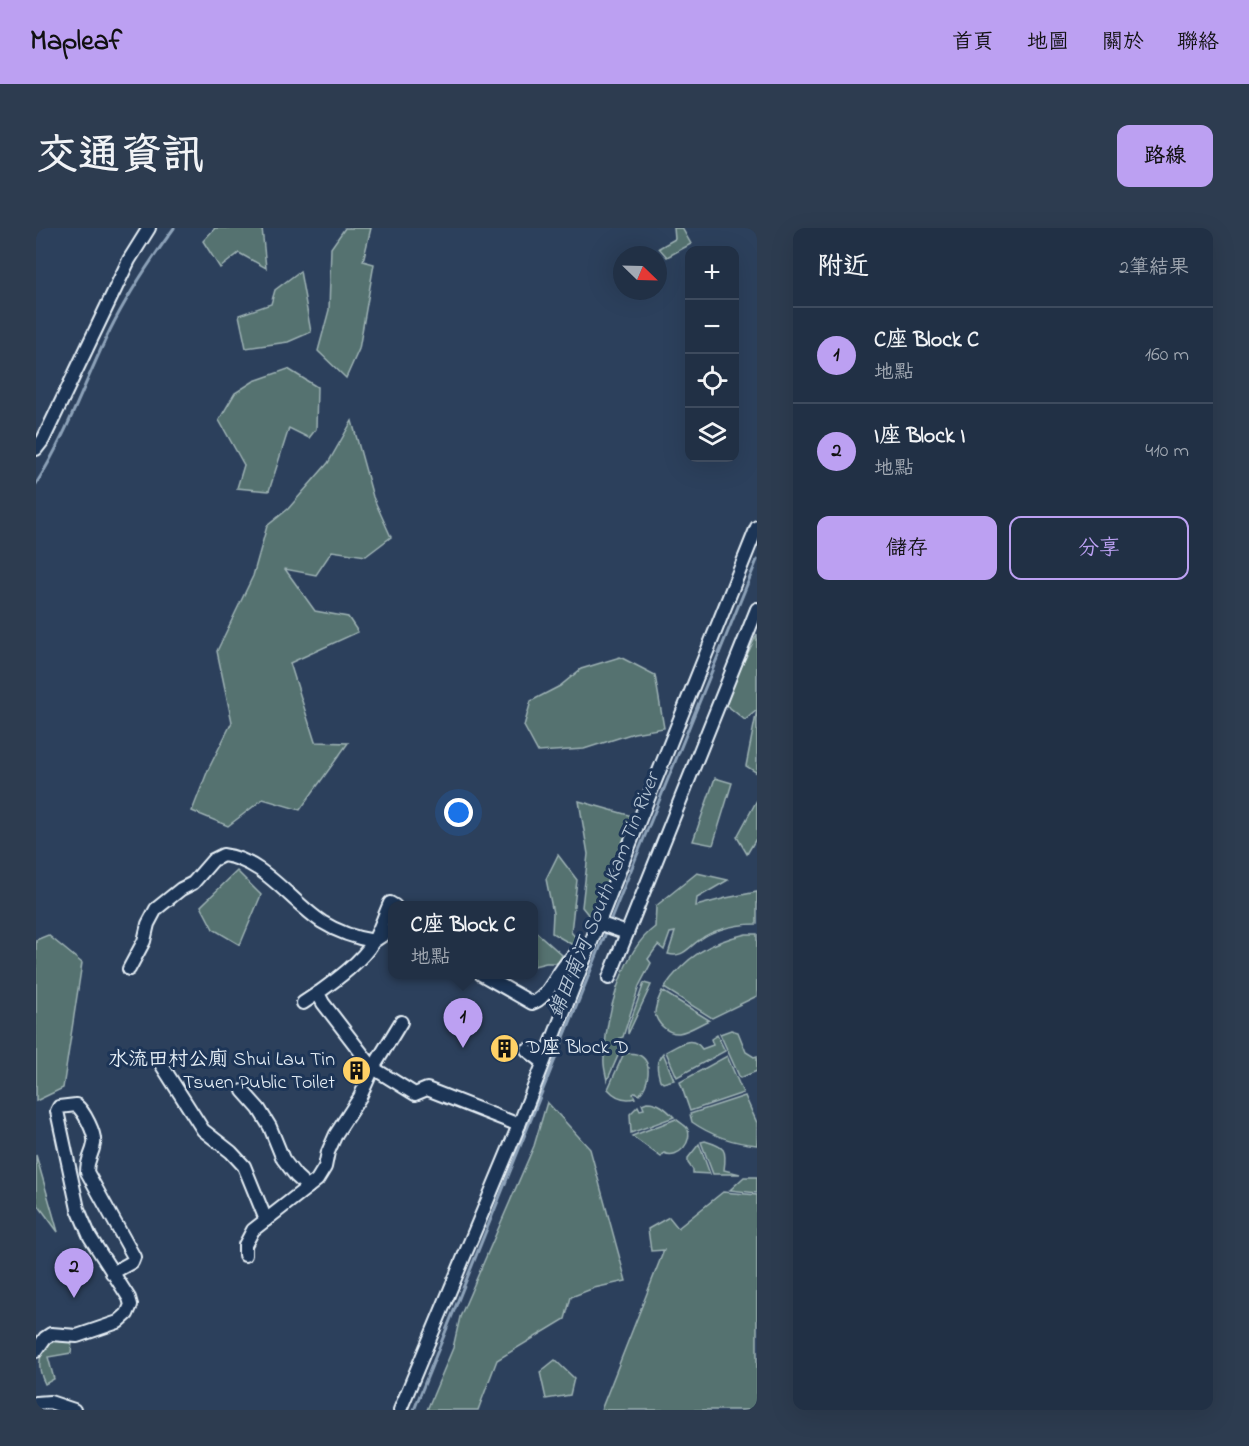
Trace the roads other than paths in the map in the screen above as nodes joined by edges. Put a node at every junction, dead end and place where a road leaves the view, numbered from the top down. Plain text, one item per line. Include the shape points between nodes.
1 (149, 228) edge
2 (36, 449) edge
3 (757, 527) edge
4 (757, 609) edge
5 (388, 908) edge
6 (598, 923) junction
7 (388, 932) edge
8 (627, 933) junction
9 (374, 941) junction
10 (589, 946) junction
11 (129, 969) dead end
12 (609, 978) dead end
13 (488, 979) edge
14 (318, 993) junction
15 (303, 1003) dead end
16 (401, 1022) dead end
17 (527, 1050) dead end
18 (543, 1062) junction
19 (161, 1064) dead end
20 (373, 1068) junction
21 (243, 1090) dead end
22 (519, 1125) junction
23 (308, 1187) junction
24 (266, 1220) junction
25 (245, 1255) dead end
26 (112, 1273) junction
27 (36, 1351) edge
28 (36, 1403) edge
29 (74, 1410) edge
30 (400, 1410) edge

1 - 2 street via 129,260
3 - 6 street
4 - 8 street
5 - 9 street
6 - 8 street
6 - 10 street
7 - 9 street
8 - 12 street
9 - 11 street via 355,938 322,922 272,878 243,861 223,855 213,860 193,884 156,909
9 - 14 street via 352,966
10 - 13 street via 570,957 541,998 532,1003
10 - 18 street
14 - 15 street
14 - 20 street
16 - 20 street
17 - 18 street
18 - 22 street
19 - 24 street via 203,1130 244,1166
20 - 22 street via 415,1094 427,1089
20 - 23 street via 336,1134 322,1173
21 - 23 street via 270,1127 283,1158
22 - 30 street
23 - 24 street
24 - 25 street via 253,1230 245,1245
26 - 26 street via 134,1257 87,1172 94,1138 83,1111 76,1105 59,1107 78,1209
26 - 27 street via 129,1298 131,1305 125,1317 87,1334 51,1334
28 - 29 street via 50,1402

